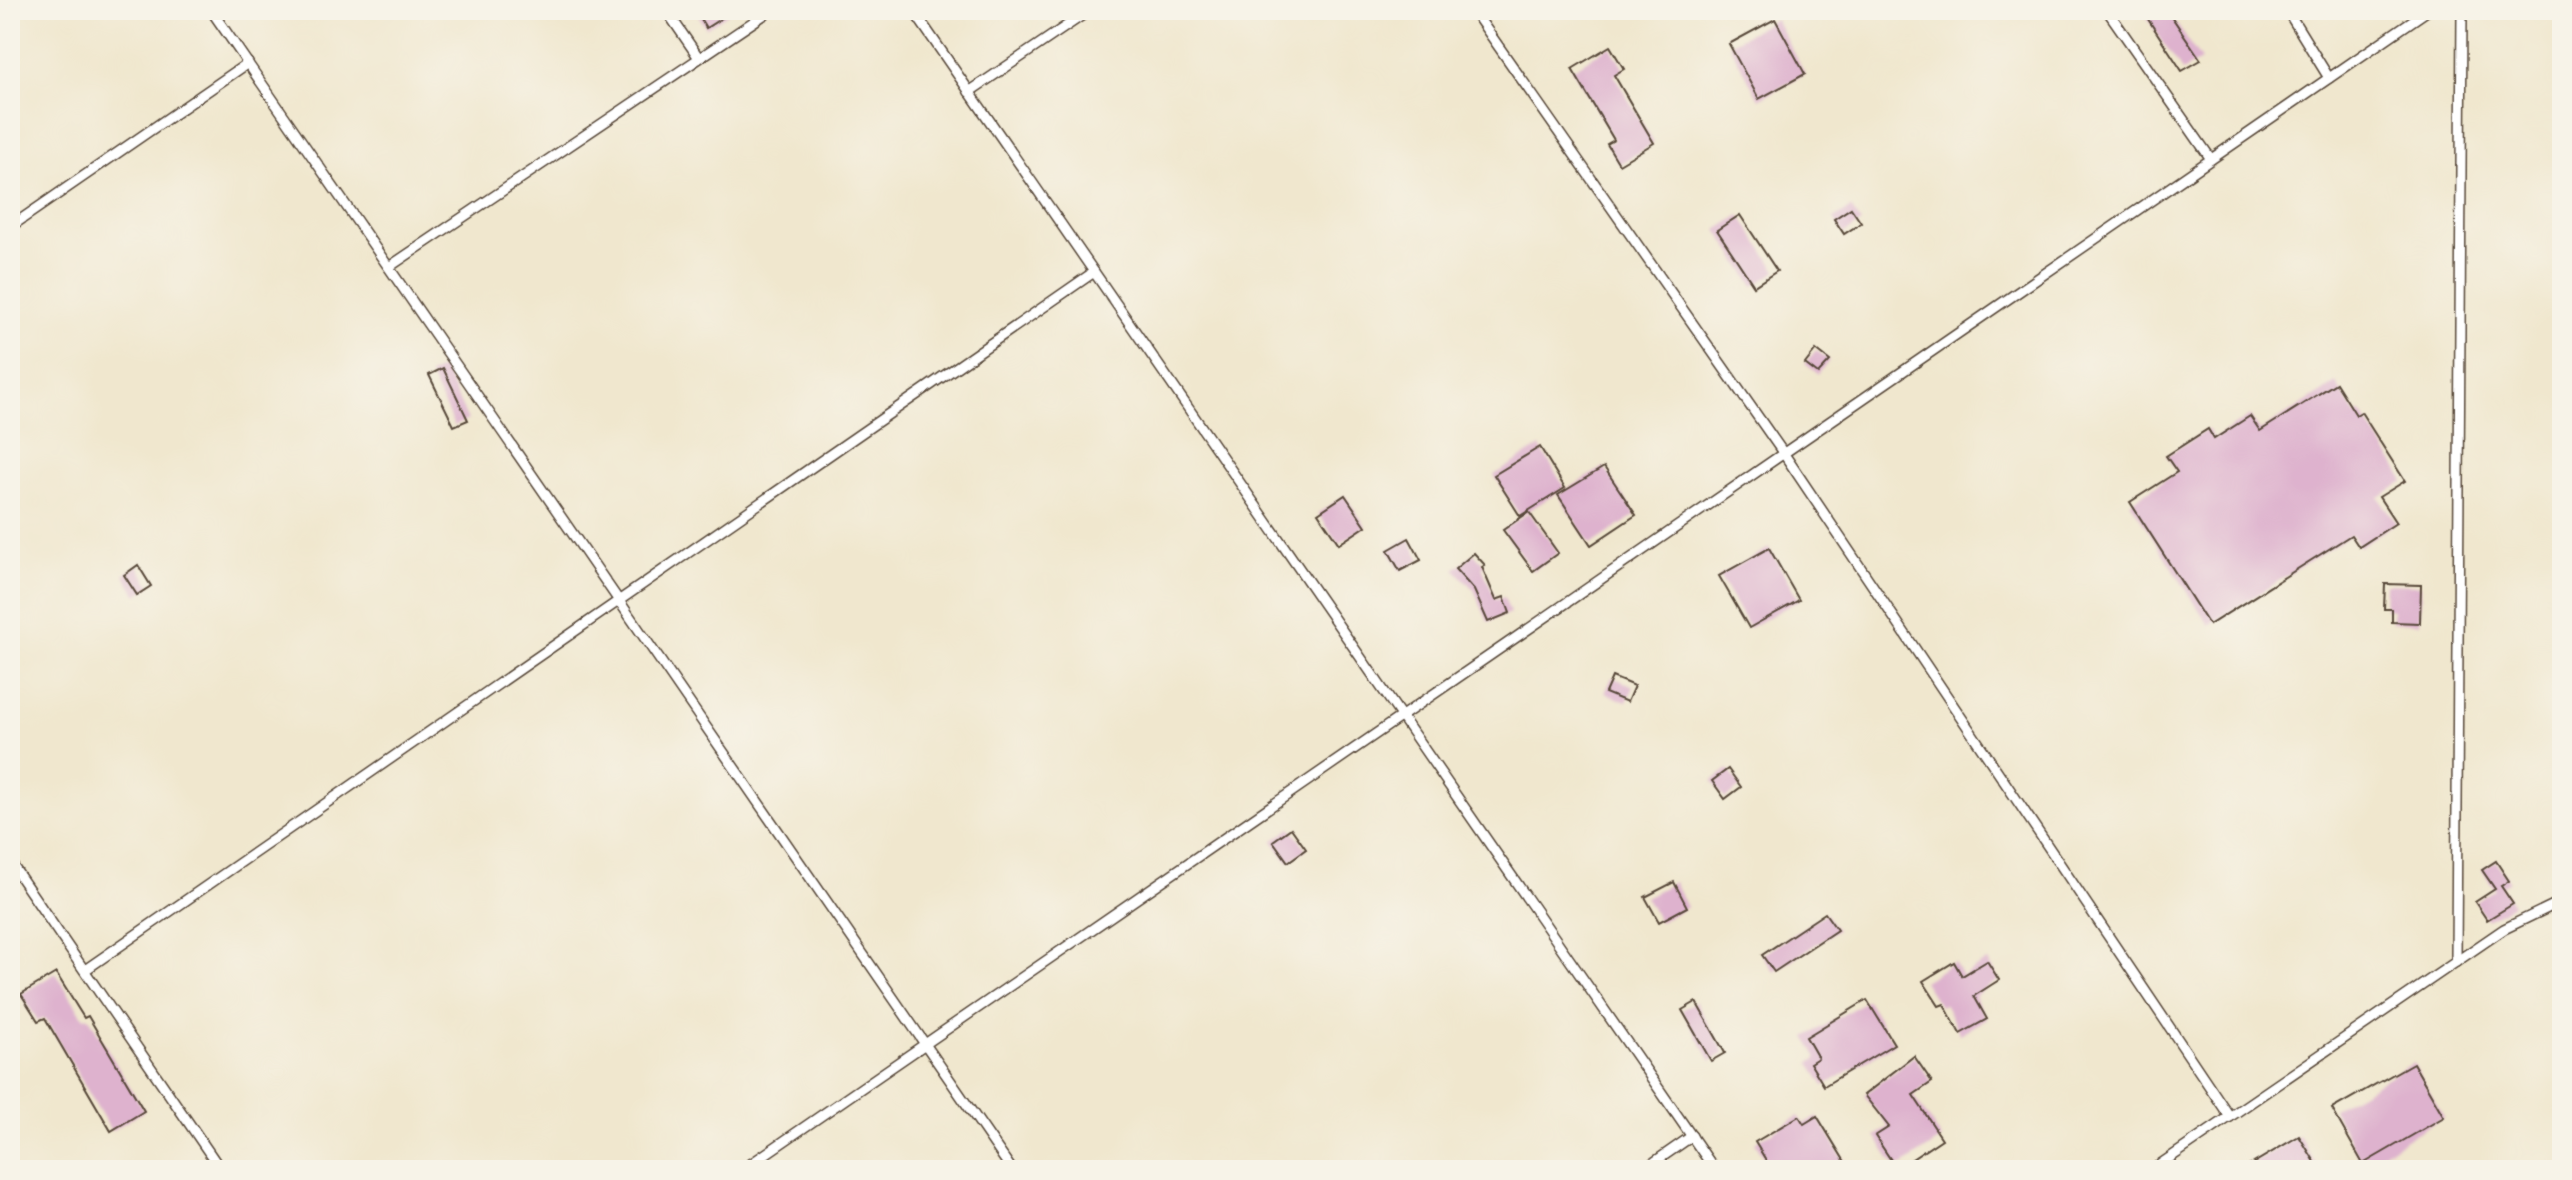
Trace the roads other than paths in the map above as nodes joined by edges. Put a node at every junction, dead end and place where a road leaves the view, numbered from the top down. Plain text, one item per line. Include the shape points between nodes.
1 (211, 10) edge
2 (666, 10) edge
3 (771, 10) edge
4 (913, 10) edge
5 (1090, 10) edge
6 (1473, 10) edge
7 (2107, 10) edge
8 (2287, 10) edge
9 (2428, 10) edge
10 (2462, 10) edge
11 (699, 58) junction
12 (248, 63) junction
13 (2329, 78) junction
14 (969, 92) junction
15 (2211, 159) junction
16 (10, 227) edge
17 (389, 267) junction
18 (1094, 272) junction
19 (1784, 454) junction
20 (620, 602) junction
21 (1403, 717) junction
22 (10, 862) edge
23 (2562, 901) edge
24 (2456, 962) junction
25 (85, 970) junction
26 (925, 1044) junction
27 (2230, 1117) junction
28 (1692, 1136) junction
29 (221, 1170) edge
30 (742, 1170) edge
31 (1012, 1170) edge
32 (1643, 1170) edge
33 (1715, 1170) edge
34 (2152, 1170) edge

1 - 12 lane
2 - 11 lane
3 - 11 lane
4 - 14 lane
5 - 14 lane
6 - 19 lane
7 - 15 lane
8 - 13 lane
9 - 13 lane
10 - 24 lane
11 - 17 lane
12 - 16 lane
12 - 17 lane
13 - 15 lane
14 - 18 lane
15 - 19 lane
17 - 20 lane
18 - 20 lane
18 - 21 lane
19 - 21 lane
19 - 27 lane
20 - 25 lane
20 - 26 lane
21 - 26 lane
21 - 28 lane
22 - 25 lane
23 - 24 lane via 2504,929
24 - 27 lane
25 - 29 lane
26 - 30 lane
26 - 31 lane
27 - 34 lane
28 - 32 lane
28 - 33 lane

